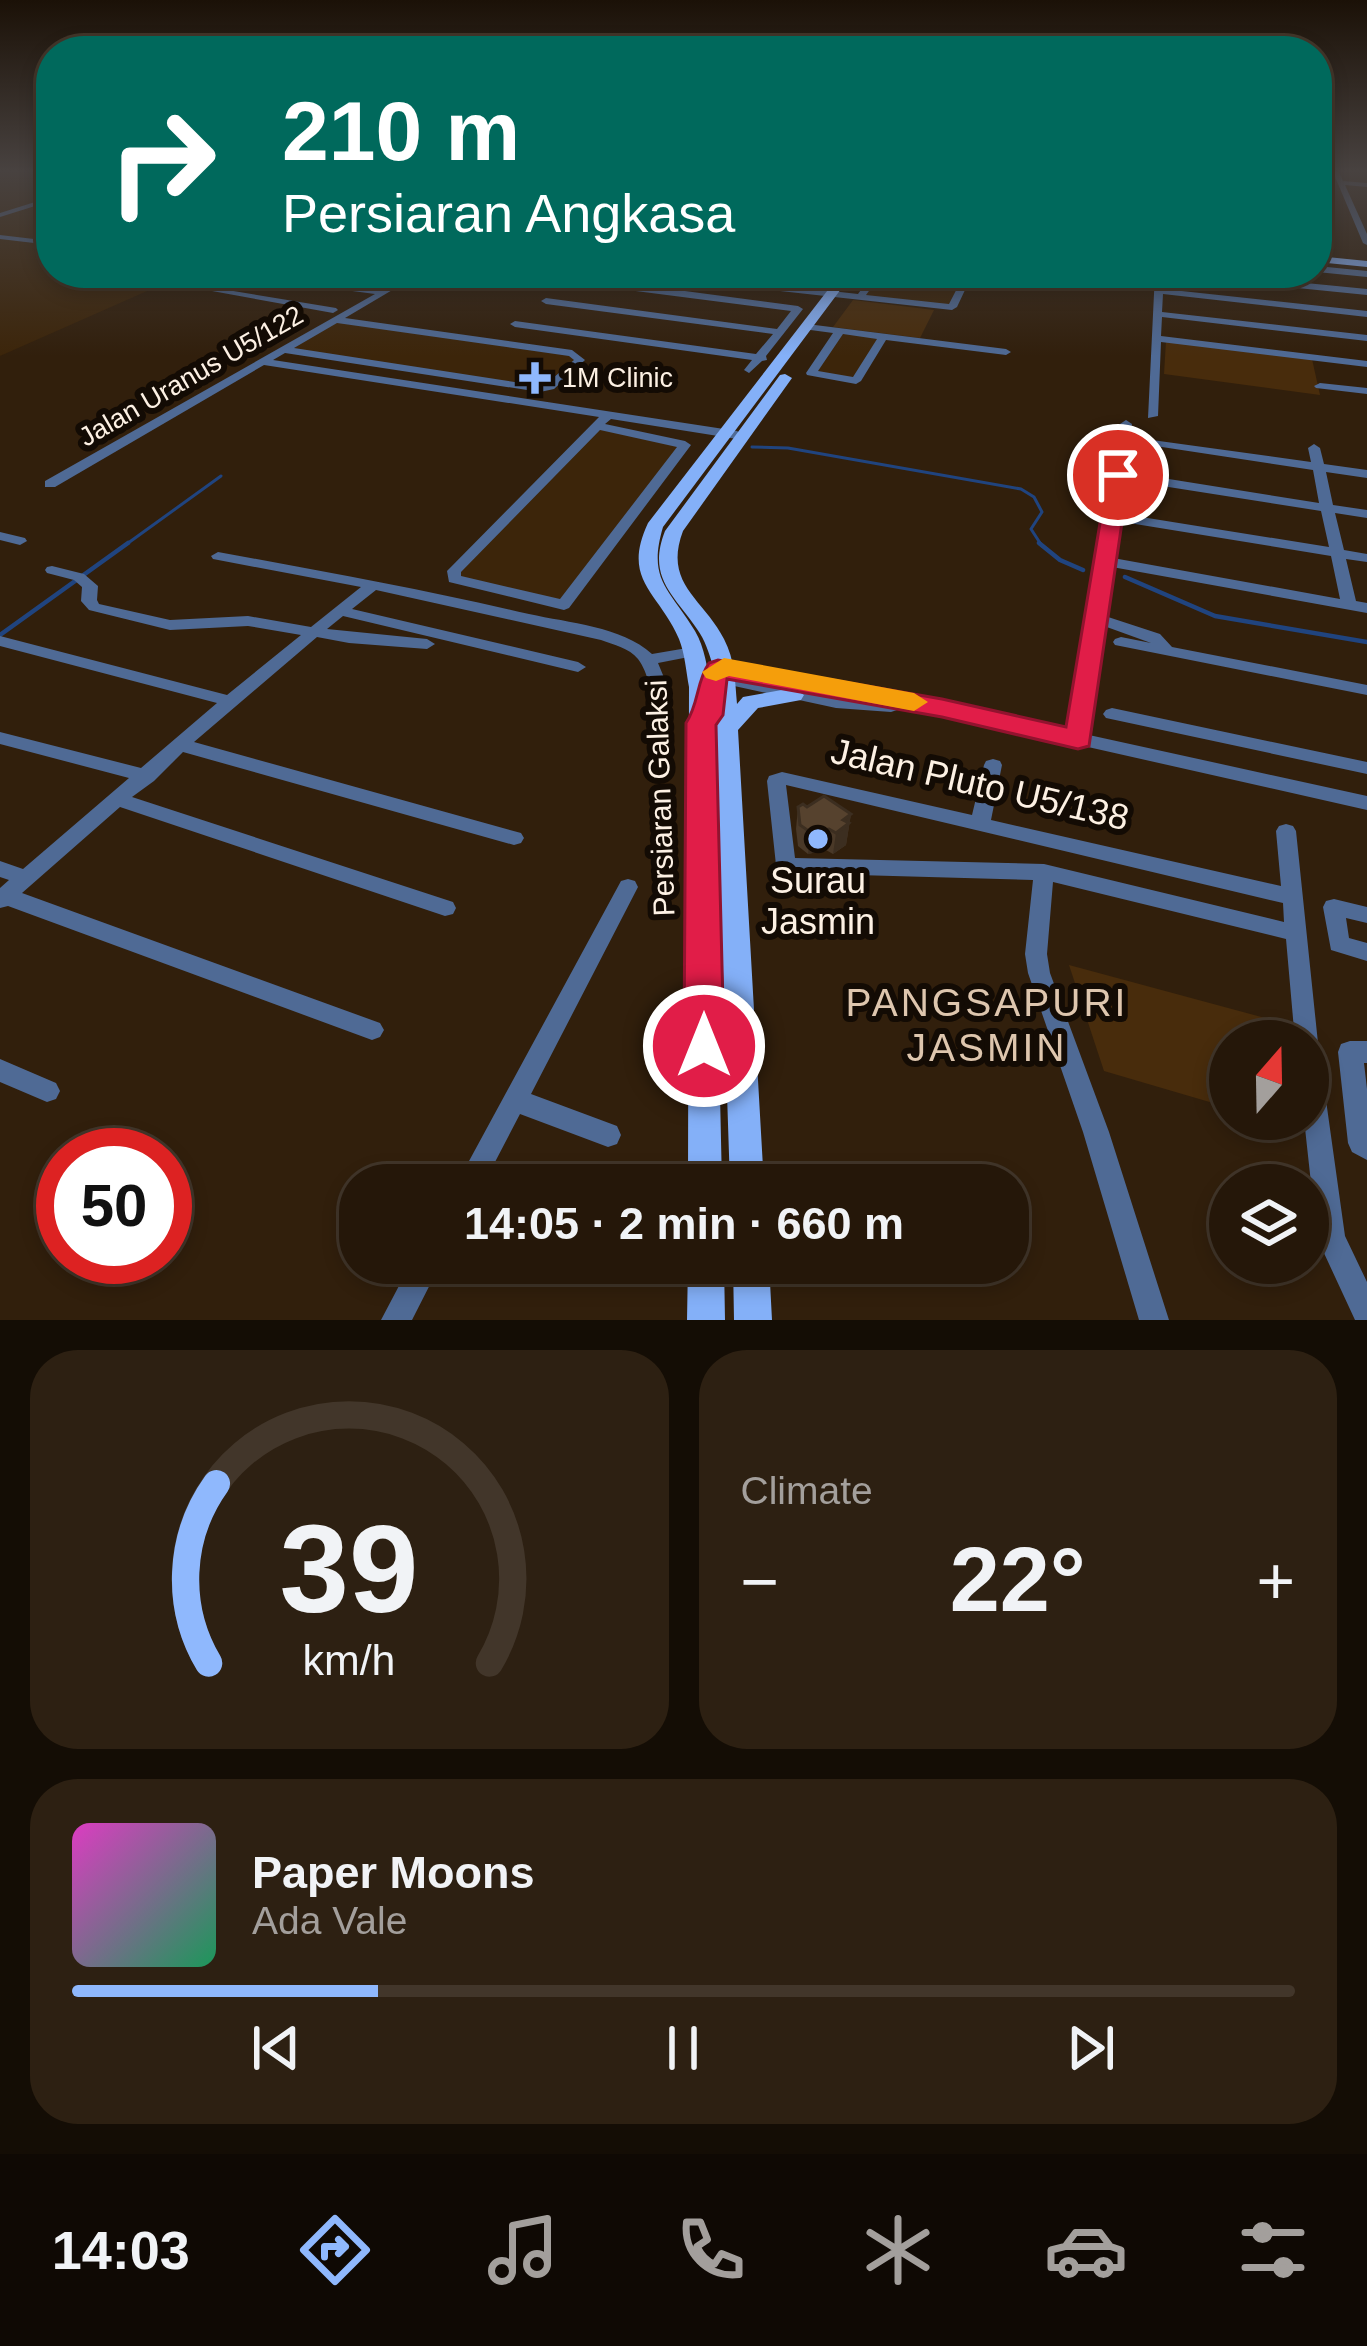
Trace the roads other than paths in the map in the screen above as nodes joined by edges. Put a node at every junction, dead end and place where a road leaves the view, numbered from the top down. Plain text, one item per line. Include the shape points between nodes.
1 (0, 237) edge
2 (36, 242) edge
3 (1332, 264) edge
4 (1366, 267) edge
5 (210, 288) edge
6 (353, 288) edge
7 (391, 288) edge
8 (637, 288) edge
9 (783, 288) edge
10 (841, 288) edge
11 (845, 288) edge
12 (867, 288) edge
13 (962, 288) edge
14 (1158, 288) edge
15 (1327, 288) edge
16 (1158, 291) junction
17 (384, 292) junction
18 (1367, 292) edge
19 (838, 294) junction
20 (860, 297) junction
21 (546, 301) dead end
22 (1157, 314) junction
23 (1367, 314) edge
24 (335, 315) junction
25 (514, 324) dead end
26 (814, 328) junction
27 (779, 332) junction
28 (841, 332) junction
29 (883, 337) junction
30 (1156, 338) junction
31 (1367, 338) edge
32 (285, 350) junction
33 (1006, 352) dead end
34 (759, 358) junction
35 (782, 361) junction
36 (264, 362) junction
37 (1367, 364) edge
38 (749, 370) dead end
39 (434, 373) junction
40 (417, 385) junction
41 (1320, 386) dead end
42 (1367, 391) edge
43 (1152, 416) dead end
44 (602, 421) junction
45 (1126, 424) dead end
46 (735, 435) junction
47 (1134, 440) dead end
48 (1314, 448) dead end
49 (1318, 467) junction
50 (1367, 474) edge
51 (1118, 475) junction
52 (50, 484) dead end
53 (1327, 508) junction
54 (1367, 514) edge
55 (1129, 519) dead end
56 (0, 536) edge
57 (20, 541) dead end
58 (1337, 554) junction
59 (218, 556) dead end
60 (1367, 558) edge
61 (1106, 561) junction
62 (52, 570) dead end
63 (374, 585) junction
64 (486, 589) junction
65 (471, 605) junction
66 (1349, 605) junction
67 (1367, 608) edge
68 (340, 611) junction
69 (1097, 618) junction
70 (316, 629) junction
71 (0, 641) edge
72 (689, 642) junction
73 (1121, 643) dead end
74 (427, 644) dead end
75 (1167, 651) junction
76 (648, 660) junction
77 (578, 667) dead end
78 (722, 673) junction
79 (1367, 690) edge
80 (794, 694) junction
81 (663, 697) dead end
82 (230, 701) junction
83 (951, 712) junction
84 (1112, 714) dead end
85 (715, 725) junction
86 (0, 738) edge
87 (1078, 740) junction
88 (182, 745) junction
89 (993, 765) dead end
90 (1367, 768) edge
91 (147, 776) junction
92 (120, 800) junction
93 (1367, 803) edge
94 (980, 824) junction
95 (1286, 831) dead end
96 (514, 838) dead end
97 (0, 868) edge
98 (1044, 872) junction
99 (27, 878) junction
100 (628, 887) dead end
101 (1292, 897) junction
102 (3, 898) edge
103 (446, 908) dead end
104 (1367, 915) edge
105 (1295, 933) junction
106 (1367, 952) edge
107 (1305, 1020) edge
108 (372, 1030) dead end
109 (1367, 1052) edge
110 (0, 1070) edge
111 (47, 1091) dead end
112 (1361, 1093) edge
113 (514, 1100) junction
114 (608, 1135) dead end
115 (1319, 1140) edge
116 (1367, 1148) edge
117 (480, 1164) edge
118 (705, 1164) edge
119 (746, 1164) edge
120 (416, 1284) edge
121 (706, 1284) edge
122 (752, 1284) edge
123 (1367, 1314) edge
124 (396, 1320) edge
125 (706, 1320) edge
126 (753, 1320) edge
127 (1154, 1320) edge

1 - 2 street
3 - 4 main road
5 - 24 street
6 - 17 street
7 - 17 street, Jalan Uranus U5/122
8 - 27 street via 796,308
9 - 19 street
10 - 19 main road, Persiaran Galaksi
11 - 19 main road, Persiaran Galaksi
12 - 20 street
13 - 20 street via 952,307
14 - 16 street
15 - 18 street
16 - 22 street
16 - 23 street
17 - 24 street, Jalan Uranus U5/122
19 - 20 street
19 - 26 main road, Persiaran Galaksi
21 - 27 street
22 - 30 street
22 - 31 street
24 - 32 street, Jalan Uranus U5/122
24 - 39 street via 580,360 540,389
25 - 34 street
26 - 28 street
26 - 35 main road, Persiaran Galaksi
26 - 46 main road, Persiaran Galaksi
27 - 34 street
28 - 29 street
28 - 29 street via 811,373 856,381
29 - 33 street
30 - 37 street
30 - 43 street
32 - 36 street, Jalan Uranus U5/122
32 - 39 street
34 - 35 street
34 - 38 street
35 - 46 main road, Persiaran Galaksi
36 - 40 street
36 - 52 street, Jalan Uranus U5/122
39 - 40 street
40 - 44 street
41 - 42 street
44 - 46 street
44 - 64 street via 454,571 454,579
44 - 64 street via 682,441 684,448 564,605
45 - 51 street
46 - 72 main road, Persiaran Galaksi via 654,527 646,547 652,587
46 - 78 main road, Persiaran Galaksi via 664,559 674,587 711,633
47 - 49 street
48 - 49 street
49 - 50 street
49 - 53 street
51 - 53 street
51 - 61 street
53 - 54 street
53 - 58 street
55 - 58 street
56 - 57 street
58 - 60 street
58 - 66 street
59 - 63 street
61 - 66 street
61 - 69 street
62 - 70 street via 82,580 94,607 170,625 248,621
63 - 65 street
63 - 68 street
64 - 65 street
65 - 76 street via 624,641
66 - 67 street
68 - 70 street
68 - 77 street
69 - 75 street via 1154,637
69 - 87 street
70 - 74 street
70 - 82 street
71 - 82 street
72 - 76 street
72 - 78 main road via 703,643
72 - 85 main road, Persiaran Galaksi
73 - 75 street
75 - 79 street
76 - 81 street
78 - 80 street
78 - 83 street
78 - 85 main road, Persiaran Galaksi
80 - 83 street
80 - 85 main road via 751,702
82 - 88 street
83 - 87 street
84 - 90 street
85 - 118 main road, Persiaran Galaksi
85 - 119 main road, Persiaran Galaksi
86 - 91 street
87 - 93 street
88 - 91 street
88 - 96 street
89 - 94 street
91 - 92 street
92 - 99 street
92 - 103 street
94 - 98 street, Jalan Pluto U5/138 via 776,782 786,865
94 - 101 street, Jalan Pluto U5/138
95 - 101 street
97 - 99 street
98 - 105 street, Jalan Pluto U5/138
98 - 127 street via 1039,973
99 - 102 street
100 - 113 street
101 - 105 street
102 - 108 street
104 - 106 street via 1334,907 1339,944
105 - 107 street
109 - 112 street via 1351,1049
110 - 111 street
112 - 116 street
113 - 114 street
113 - 117 street
115 - 123 street via 1331,1238
120 - 124 street
121 - 125 main road
122 - 126 main road

